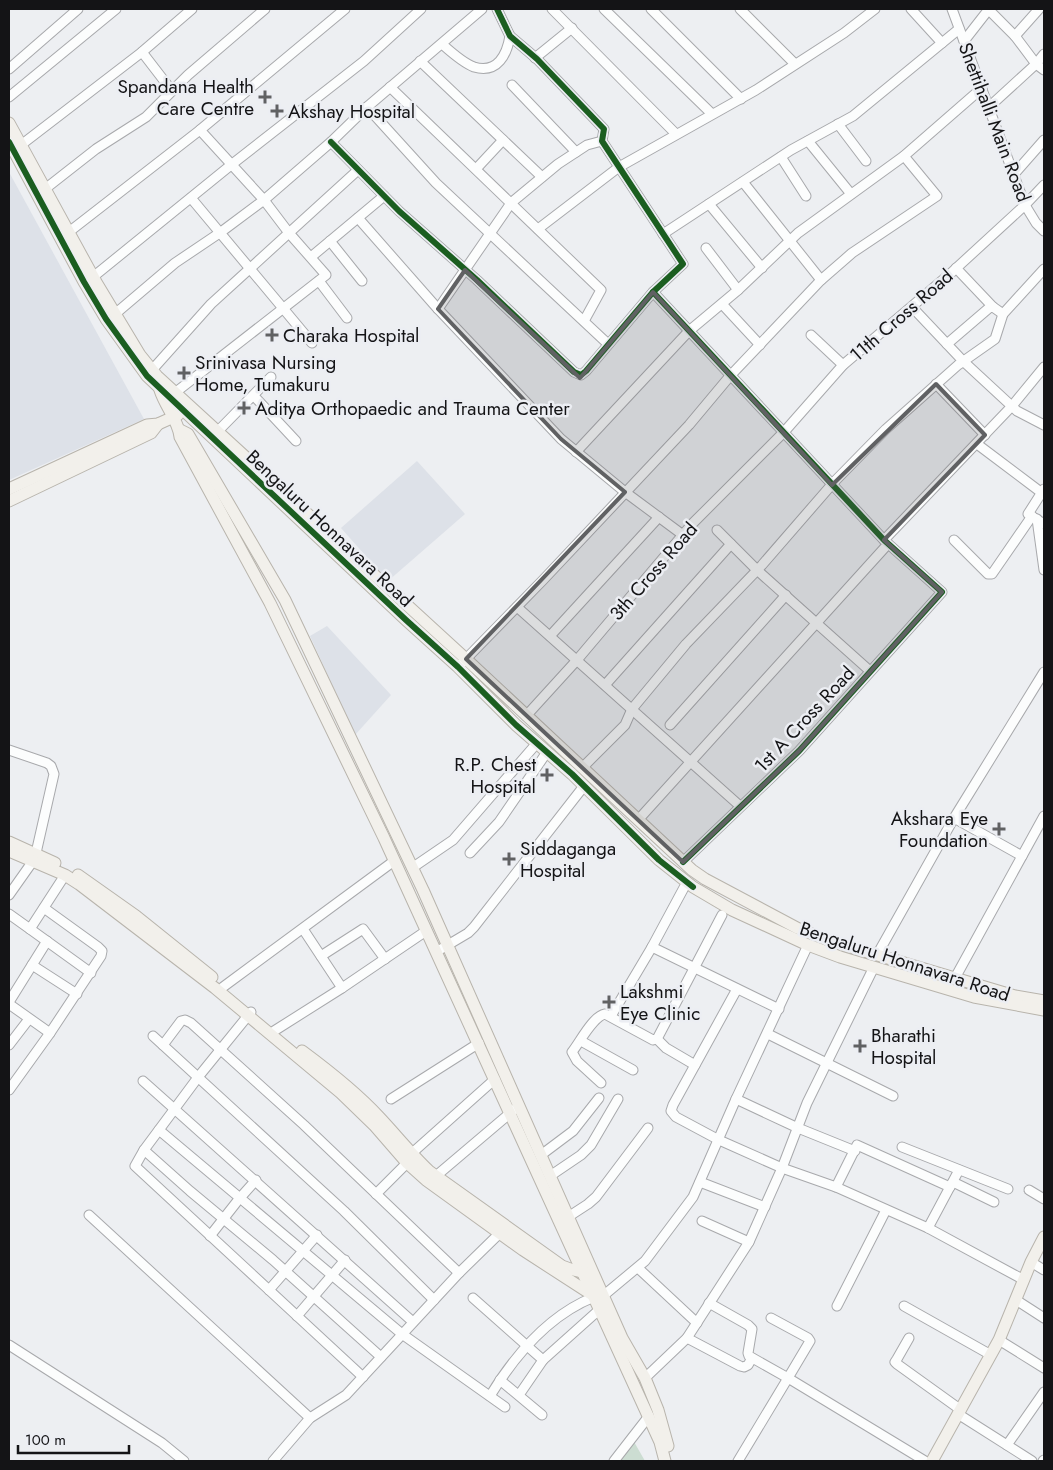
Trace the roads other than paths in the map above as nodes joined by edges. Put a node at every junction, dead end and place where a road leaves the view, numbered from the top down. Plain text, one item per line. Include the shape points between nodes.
1 (78, 9) edge
2 (116, 9) edge
3 (192, 9) edge
4 (265, 9) edge
5 (344, 9) edge
6 (421, 9) edge
7 (482, 9) edge
8 (497, 9) edge
9 (552, 9) edge
10 (604, 9) edge
11 (651, 9) edge
12 (740, 9) edge
13 (875, 9) edge
14 (911, 9) edge
15 (952, 9) edge
16 (988, 9) edge
17 (1039, 9) edge
18 (572, 28) junction
19 (959, 29) junction
20 (510, 36) junction
21 (1015, 36) junction
22 (964, 41) junction
23 (942, 43) junction
24 (442, 44) junction
25 (142, 52) junction
26 (1044, 54) edge
27 (535, 58) junction
28 (420, 61) junction
29 (795, 64) junction
30 (1036, 64) junction
31 (9, 69) edge
32 (1044, 70) edge
33 (512, 86) dead end
34 (390, 87) junction
35 (982, 88) junction
36 (172, 91) junction
37 (9, 97) edge
38 (740, 99) junction
39 (368, 106) junction
40 (989, 107) junction
41 (712, 114) junction
42 (9, 122) edge
43 (838, 124) junction
44 (200, 130) junction
45 (676, 134) junction
46 (503, 140) junction
47 (1044, 140) edge
48 (602, 141) junction
49 (808, 141) junction
50 (9, 142) edge
51 (331, 142) junction
52 (21, 146) junction
53 (576, 152) junction
54 (904, 156) junction
55 (781, 157) junction
56 (866, 161) dead end
57 (231, 165) junction
58 (619, 166) junction
59 (476, 169) junction
60 (358, 170) junction
61 (1015, 173) junction
62 (542, 177) junction
63 (742, 182) junction
64 (1044, 185) edge
65 (45, 189) junction
66 (851, 194) junction
67 (384, 196) junction
68 (806, 196) dead end
69 (191, 198) junction
70 (264, 200) junction
71 (511, 203) junction
72 (709, 204) junction
73 (1025, 205) junction
74 (358, 218) junction
75 (538, 229) junction
76 (1044, 231) edge
77 (221, 232) junction
78 (289, 233) junction
79 (490, 233) junction
80 (663, 234) junction
81 (64, 235) junction
82 (330, 241) junction
83 (790, 242) junction
84 (706, 248) dead end
85 (311, 257) junction
86 (762, 268) junction
87 (956, 268) junction
88 (1044, 268) edge
89 (250, 269) junction
90 (465, 270) junction
91 (93, 277) junction
92 (821, 280) junction
93 (319, 281) junction
94 (362, 282) dead end
95 (738, 290) junction
96 (653, 292) junction
97 (722, 304) junction
98 (912, 307) junction
99 (993, 307) junction
100 (284, 309) junction
101 (438, 309) junction
102 (115, 314) junction
103 (1003, 314) junction
104 (347, 318) dead end
105 (584, 321) junction
106 (689, 331) junction
107 (811, 335) dead end
108 (312, 343) dead end
109 (608, 344) junction
110 (947, 344) junction
111 (760, 345) junction
112 (963, 361) junction
113 (843, 365) junction
114 (1044, 368) edge
115 (730, 376) junction
116 (271, 377) dead end
117 (157, 379) junction
118 (936, 384) junction
119 (176, 392) junction
120 (254, 396) junction
121 (1012, 406) junction
122 (188, 409) junction
123 (173, 418) junction
124 (158, 424) junction
125 (1044, 426) edge
126 (180, 430) junction
127 (218, 431) junction
128 (784, 432) junction
129 (985, 435) junction
130 (296, 441) dead end
131 (977, 444) junction
132 (220, 445) junction
133 (196, 448) junction
134 (576, 452) junction
135 (832, 485) junction
136 (9, 489) edge
137 (1043, 491) edge
138 (625, 492) junction
139 (9, 501) edge
140 (659, 517) junction
141 (1038, 520) edge
142 (717, 530) dead end
143 (683, 536) junction
144 (954, 540) dead end
145 (886, 542) junction
146 (731, 544) junction
147 (757, 570) junction
148 (1044, 570) edge
149 (786, 595) junction
150 (517, 607) junction
151 (817, 622) junction
152 (550, 636) junction
153 (577, 660) junction
154 (462, 663) junction
155 (870, 671) junction
156 (1044, 672) edge
157 (604, 685) junction
158 (632, 709) junction
159 (526, 716) junction
160 (670, 725) dead end
161 (537, 743) junction
162 (9, 751) edge
163 (547, 752) junction
164 (690, 762) junction
165 (582, 768) junction
166 (584, 786) junction
167 (740, 806) junction
168 (1044, 816) edge
169 (954, 818) junction
170 (638, 820) junction
171 (9, 842) edge
172 (9, 851) edge
173 (470, 853) dead end
174 (1022, 856) junction
175 (34, 857) junction
176 (394, 861) junction
177 (683, 862) junction
178 (412, 868) junction
179 (65, 875) junction
180 (687, 882) junction
181 (9, 895) edge
182 (44, 908) junction
183 (9, 914) edge
184 (722, 915) dead end
185 (30, 929) junction
186 (303, 929) junction
187 (426, 931) junction
188 (47, 941) junction
189 (447, 945) junction
190 (808, 945) junction
191 (652, 947) junction
192 (436, 952) junction
193 (877, 955) junction
194 (321, 956) junction
195 (385, 959) junction
196 (32, 965) junction
197 (874, 967) junction
198 (695, 968) junction
199 (91, 973) junction
200 (955, 978) junction
201 (223, 987) junction
202 (342, 988) junction
203 (737, 988) junction
204 (77, 994) junction
205 (1044, 1001) edge
206 (10, 1007) edge
207 (780, 1009) junction
208 (1044, 1010) edge
209 (250, 1013) junction
210 (611, 1016) junction
211 (29, 1019) junction
212 (274, 1031) junction
213 (50, 1033) junction
214 (768, 1034) junction
215 (153, 1036) dead end
216 (657, 1039) junction
217 (581, 1041) junction
218 (479, 1043) junction
219 (9, 1045) edge
220 (163, 1045) junction
221 (220, 1049) junction
222 (826, 1064) junction
223 (695, 1065) junction
224 (633, 1070) dead end
225 (198, 1076) junction
226 (495, 1079) junction
227 (143, 1081) dead end
228 (601, 1083) dead end
229 (9, 1090) edge
230 (893, 1096) dead end
231 (599, 1098) dead end
232 (391, 1099) dead end
233 (618, 1099) dead end
234 (736, 1099) junction
235 (175, 1108) junction
236 (514, 1110) junction
237 (648, 1128) dead end
238 (798, 1128) junction
239 (159, 1130) junction
240 (719, 1140) junction
241 (902, 1147) dead end
242 (144, 1150) junction
243 (855, 1151) junction
244 (541, 1155) junction
245 (409, 1158) junction
246 (782, 1168) junction
247 (959, 1170) junction
248 (436, 1176) junction
249 (550, 1176) junction
250 (256, 1180) junction
251 (700, 1182) junction
252 (951, 1184) junction
253 (836, 1187) junction
254 (1008, 1189) dead end
255 (1029, 1190) dead end
256 (376, 1194) junction
257 (240, 1199) junction
258 (1044, 1199) edge
259 (994, 1202) dead end
260 (765, 1206) junction
261 (886, 1210) junction
262 (89, 1215) dead end
263 (568, 1217) junction
264 (225, 1220) junction
265 (702, 1221) dead end
266 (928, 1228) junction
267 (504, 1230) junction
268 (317, 1235) junction
269 (210, 1236) junction
270 (1044, 1237) edge
271 (749, 1242) junction
272 (303, 1251) junction
273 (345, 1260) junction
274 (1031, 1262) junction
275 (638, 1268) junction
276 (1044, 1270) edge
277 (285, 1271) junction
278 (458, 1273) junction
279 (588, 1273) junction
280 (332, 1275) junction
281 (1024, 1280) junction
282 (269, 1290) junction
283 (381, 1292) junction
284 (599, 1296) junction
285 (314, 1297) junction
286 (473, 1298) dead end
287 (434, 1300) junction
288 (1016, 1300) junction
289 (710, 1303) junction
290 (369, 1305) junction
291 (837, 1306) dead end
292 (904, 1306) dead end
293 (600, 1309) junction
294 (297, 1316) junction
295 (771, 1318) dead end
296 (1044, 1318) edge
297 (413, 1322) junction
298 (697, 1323) junction
299 (402, 1334) junction
300 (687, 1338) junction
301 (909, 1338) dead end
302 (999, 1340) junction
303 (9, 1345) edge
304 (527, 1345) junction
305 (991, 1356) junction
306 (381, 1357) junction
307 (752, 1358) junction
308 (543, 1360) junction
309 (1044, 1368) edge
310 (363, 1377) junction
311 (645, 1378) junction
312 (788, 1378) junction
313 (500, 1380) junction
314 (1044, 1392) edge
315 (519, 1395) junction
316 (490, 1396) junction
317 (1040, 1405) edge
318 (505, 1407) dead end
319 (960, 1412) junction
320 (542, 1414) dead end
321 (649, 1416) junction
322 (310, 1418) junction
323 (1007, 1445) junction
324 (184, 1461) edge
325 (273, 1461) edge
326 (614, 1461) edge
327 (665, 1461) edge
328 (672, 1461) edge
329 (738, 1461) edge
330 (924, 1461) edge
331 (932, 1461) edge
332 (1032, 1461) edge

1 - 31 street
2 - 37 street
3 - 25 street
4 - 36 street
5 - 44 street
6 - 57 street via 364,61
7 - 24 street
8 - 20 street
9 - 18 street
10 - 41 street
11 - 38 street
12 - 29 street
13 - 29 street
14 - 23 street
15 - 19 street, Shettihalli Main Road
16 - 21 street
16 - 22 street
17 - 21 street
18 - 27 street
18 - 45 street
19 - 22 street, Shettihalli Main Road
19 - 23 street
20 - 24 street via 508,50 501,60 484,68 474,67
20 - 27 street
21 - 30 street
22 - 35 street, Shettihalli Main Road
23 - 43 street via 853,116
24 - 28 street
25 - 36 street
25 - 52 street
26 - 30 street
27 - 48 street via 604,129
28 - 34 street
28 - 46 street
29 - 38 street
30 - 32 street
30 - 40 street
33 - 53 street
34 - 39 street
34 - 59 street
35 - 40 street, Shettihalli Main Road
35 - 54 street
36 - 65 street via 146,117 96,149
38 - 41 street
39 - 51 street
39 - 79 street via 436,183
40 - 61 street, Shettihalli Main Road
41 - 45 street
42 - 52 main road, Bengaluru Honnavara Road
43 - 49 street
43 - 56 street
44 - 57 street
44 - 81 street
45 - 58 street
46 - 59 street
46 - 62 street
47 - 61 street
48 - 53 street
48 - 58 street
49 - 55 street
49 - 66 street
50 - 81 main road, Bengaluru Honnavara Road
51 - 60 street
51 - 70 street
52 - 65 main road, Bengaluru Honnavara Road
53 - 62 street
54 - 66 street
54 - 92 street via 937,196 852,254
55 - 63 street
55 - 68 street
57 - 69 street
57 - 70 street
58 - 75 street
58 - 80 street
59 - 71 street
60 - 67 street
60 - 78 street
61 - 73 street, Shettihalli Main Road
62 - 71 street
63 - 72 street
63 - 83 street
64 - 73 street, 11th Cross Road
65 - 81 main road, Bengaluru Honnavara Road
66 - 83 street
67 - 74 street
67 - 90 street
69 - 77 street
69 - 91 street
70 - 77 street
70 - 78 street
71 - 75 street
71 - 79 street
72 - 80 street
72 - 86 street
73 - 76 street, Shettihalli Main Road
73 - 87 street, 11th Cross Road
74 - 82 street
74 - 101 street
75 - 105 street via 602,290
77 - 89 street
77 - 102 street via 175,263
78 - 85 street
78 - 89 street
79 - 90 street
79 - 105 street
80 - 96 street via 683,264
81 - 91 main road, Bengaluru Honnavara Road
81 - 117 main road, Bengaluru Honnavara Road via 84,282 106,319 147,376
82 - 85 street
82 - 94 street
83 - 86 street
83 - 92 street
84 - 95 street
85 - 93 street via 326,275
86 - 95 street
87 - 98 street, 11th Cross Road
87 - 99 street
88 - 103 street
89 - 100 street
89 - 117 street via 200,315
90 - 101 street
90 - 109 street via 574,372 580,375 586,371
91 - 102 main road, Bengaluru Honnavara Road
92 - 111 street
93 - 100 street
93 - 104 street
95 - 97 street
96 - 106 street
96 - 109 street
97 - 106 street
97 - 111 street
98 - 110 street
98 - 113 street, 11th Cross Road
99 - 103 street
99 - 110 street
100 - 108 street
100 - 119 street
101 - 134 street
102 - 117 main road, Bengaluru Honnavara Road
103 - 112 street via 995,339
105 - 109 street
106 - 115 street
106 - 134 street
107 - 113 street
110 - 112 street
111 - 115 street
112 - 118 street
112 - 121 street
113 - 128 street, 11th Cross Road
114 - 121 street
115 - 128 street
115 - 138 street
116 - 120 street
117 - 119 main road, Bengaluru Honnavara Road
117 - 122 main road, Bengaluru Honnavara Road
117 - 123 main road
118 - 129 street
118 - 135 street via 886,429
119 - 122 main road, Bengaluru Honnavara Road
120 - 127 street
120 - 130 street
121 - 125 street
121 - 129 street
122 - 123 main road
122 - 127 main road, Bengaluru Honnavara Road
122 - 132 main road, Bengaluru Honnavara Road
123 - 124 main road
123 - 126 main road
124 - 136 main road via 147,425
124 - 139 main road via 152,433
126 - 133 main road via 188,434
126 - 176 main road via 188,453 270,603
127 - 154 main road, Bengaluru Honnavara Road
128 - 135 street
128 - 143 street, 3th Cross Road
129 - 131 street
131 - 137 street
131 - 145 street
132 - 133 main road via 202,439
132 - 154 main road, Bengaluru Honnavara Road via 398,613
133 - 178 main road via 285,600
134 - 138 street
135 - 145 street
135 - 147 street
137 - 141 street via 1028,514
138 - 140 street
138 - 150 street
140 - 143 street
140 - 152 street
141 - 144 street via 992,574 988,574
141 - 148 street
142 - 146 street
143 - 153 street, 3th Cross Road
145 - 151 street
145 - 155 street, 1st A Cross Road via 942,592
146 - 147 street
146 - 157 street
147 - 149 street
147 - 158 street via 686,644
149 - 151 street
149 - 160 street
150 - 152 street
150 - 154 street
151 - 155 street
151 - 164 street
152 - 153 street
153 - 157 street
153 - 159 street, 3th Cross Road
154 - 159 main road, Bengaluru Honnavara Road
154 - 161 main road, Bengaluru Honnavara Road
155 - 167 street, 1st A Cross Road via 799,751
156 - 169 street
157 - 158 street
158 - 164 street
158 - 165 street via 625,725
159 - 165 main road, Bengaluru Honnavara Road
161 - 163 main road, Bengaluru Honnavara Road
161 - 178 street via 454,840
162 - 175 street via 47,763 54,774
163 - 166 main road, Bengaluru Honnavara Road
163 - 173 street via 499,822
164 - 167 street
164 - 170 street
165 - 170 main road, Bengaluru Honnavara Road
166 - 180 main road, Bengaluru Honnavara Road via 659,860
166 - 189 street via 474,927
167 - 177 street, 1st A Cross Road
168 - 174 street
169 - 174 street
169 - 193 street
170 - 177 main road, Bengaluru Honnavara Road
171 - 175 main road
172 - 175 main road
174 - 200 street
175 - 179 main road
175 - 181 street
175 - 201 main road via 72,872 109,895
176 - 186 street
176 - 187 main road
177 - 193 main road, Bengaluru Honnavara Road via 705,879 797,928
178 - 189 main road
179 - 182 street
179 - 209 main road
180 - 190 main road, Bengaluru Honnavara Road via 732,910
180 - 191 street
182 - 185 street
182 - 199 street via 102,951
183 - 185 street
184 - 198 street
185 - 188 street
186 - 194 street
186 - 201 street
187 - 192 main road
187 - 195 street
188 - 196 street
188 - 199 street
189 - 192 street
189 - 236 main road
190 - 197 main road, Bengaluru Honnavara Road
190 - 207 street
191 - 198 street
191 - 210 street
192 - 218 main road
193 - 200 main road, Bengaluru Honnavara Road
194 - 195 street via 364,929
194 - 202 street
195 - 202 street
196 - 204 street
196 - 206 street
197 - 208 main road, Bengaluru Honnavara Road via 974,997
197 - 222 street
198 - 203 street
198 - 216 street
199 - 204 street
200 - 205 main road, Bengaluru Honnavara Road
201 - 209 main road
202 - 212 street
203 - 207 street
203 - 223 street
204 - 213 street
206 - 211 street
207 - 214 street
209 - 212 main road
209 - 221 street
209 - 245 main road
210 - 216 street via 653,1040
210 - 217 street via 600,1015
211 - 213 street
211 - 219 street
212 - 245 main road via 352,1090 378,1116
213 - 229 street
214 - 222 street
214 - 234 street
215 - 220 street
216 - 223 street
217 - 224 street
217 - 228 street via 572,1052
218 - 226 main road
218 - 232 street
220 - 221 street via 181,1020 186,1020
220 - 225 street
221 - 225 street
221 - 256 street
222 - 230 street
222 - 238 street
223 - 240 street via 671,1111 676,1118
225 - 235 street
225 - 287 street via 344,1211
226 - 236 main road
226 - 245 street
227 - 235 street
231 - 244 street via 572,1132
233 - 249 street via 591,1145
234 - 238 street
234 - 240 street
235 - 239 street
235 - 250 street
236 - 244 main road
236 - 248 street
236 - 279 main road
237 - 263 street via 596,1197
238 - 243 street
238 - 246 street
239 - 242 street
239 - 257 street
240 - 246 street
240 - 251 street
241 - 247 street
242 - 264 street
242 - 269 street via 135,1166 138,1170
243 - 252 street via 857,1145
243 - 253 street
244 - 249 main road
245 - 248 main road
245 - 256 street
245 - 267 main road via 426,1180
246 - 253 street
246 - 260 street
247 - 252 street
247 - 254 street
248 - 267 main road
249 - 263 main road
250 - 257 street
250 - 268 street
251 - 260 street
251 - 275 street via 683,1211
252 - 259 street
252 - 266 street
253 - 261 street
255 - 258 street
256 - 278 street
257 - 264 street
257 - 272 street
260 - 271 street
261 - 266 street
261 - 291 street
262 - 322 street
263 - 279 main road
264 - 269 street
264 - 277 street
265 - 271 street
266 - 281 street
267 - 278 street
267 - 279 main road via 562,1266
267 - 284 main road via 550,1269
268 - 272 street
268 - 273 street
269 - 282 street
270 - 274 main road
271 - 289 street
272 - 277 street
272 - 280 street
273 - 280 street
273 - 283 street
274 - 276 street
274 - 281 main road
275 - 284 street
275 - 298 street
277 - 282 street
277 - 285 street
278 - 287 street
279 - 284 main road
280 - 285 street
280 - 290 street
281 - 288 main road
282 - 294 street
283 - 290 street
283 - 297 street
284 - 293 main road
284 - 304 street via 574,1306
284 - 311 main road
285 - 294 street
285 - 306 street
286 - 304 street
287 - 297 street
288 - 296 street
288 - 302 main road
289 - 298 street
289 - 307 street via 752,1329 748,1353
290 - 299 street
292 - 305 street
293 - 308 street
293 - 321 main road
294 - 310 street
295 - 312 street via 810,1341
297 - 299 street
298 - 300 street
299 - 306 street
299 - 316 street
300 - 307 street via 744,1367
300 - 311 street
301 - 319 street via 896,1359 897,1364
302 - 305 main road
302 - 309 street
303 - 324 street via 162,1443
304 - 308 street
304 - 313 street
305 - 319 main road
306 - 310 street
307 - 312 street
308 - 315 street
310 - 322 street via 342,1398
311 - 328 main road
312 - 329 street
312 - 330 street
313 - 315 street
313 - 316 street
314 - 317 street
315 - 320 street
316 - 318 street
317 - 323 street
319 - 323 street
319 - 331 main road
321 - 326 street
321 - 327 main road
322 - 325 street
323 - 332 street

